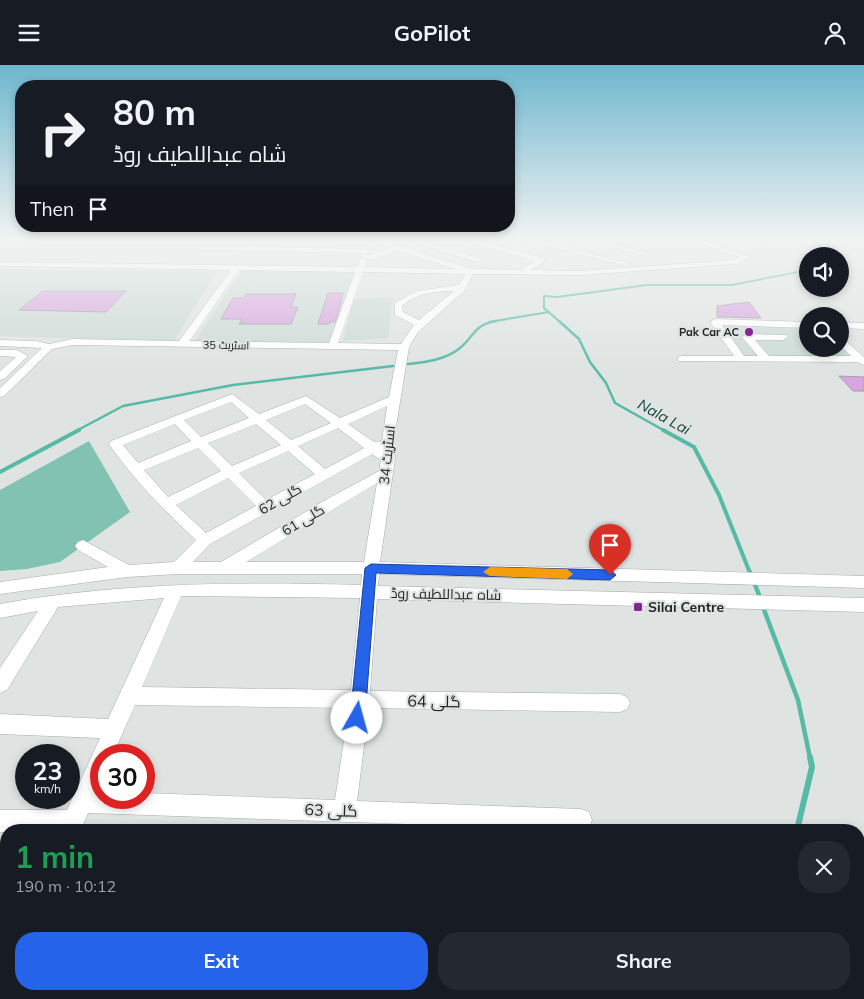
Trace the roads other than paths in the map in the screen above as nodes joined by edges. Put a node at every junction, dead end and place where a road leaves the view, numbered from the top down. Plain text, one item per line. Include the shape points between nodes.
1 (226, 283) edge
2 (355, 283) edge
3 (465, 283) edge
4 (462, 288) junction
5 (422, 325) junction
6 (799, 325) edge
7 (849, 325) edge
8 (864, 325) edge
9 (0, 343) edge
10 (181, 345) junction
11 (332, 347) junction
12 (404, 347) junction
13 (48, 348) junction
14 (849, 348) edge
15 (0, 353) edge
16 (682, 359) dead end
17 (741, 359) junction
18 (766, 359) junction
19 (803, 359) junction
20 (862, 361) edge
21 (0, 377) edge
22 (0, 394) edge
23 (394, 399) junction
24 (176, 419) junction
25 (257, 419) junction
26 (339, 422) junction
27 (388, 439) junction
28 (199, 442) junction
29 (288, 446) junction
30 (373, 448) junction
31 (387, 466) junction
32 (134, 469) junction
33 (228, 473) junction
34 (323, 474) junction
35 (166, 504) junction
36 (265, 507) junction
37 (205, 540) junction
38 (84, 546) dead end
39 (178, 568) junction
40 (371, 568) junction
41 (222, 569) junction
42 (127, 571) junction
43 (864, 582) edge
44 (0, 588) edge
45 (176, 590) junction
46 (369, 592) junction
47 (53, 601) junction
48 (864, 605) edge
49 (0, 611) edge
50 (0, 684) edge
51 (127, 696) junction
52 (360, 700) junction
53 (620, 703) dead end
54 (0, 724) edge
55 (112, 729) junction
56 (345, 810) junction
57 (74, 818) edge
58 (580, 820) dead end
59 (0, 821) edge

1 - 10 street
2 - 11 street
3 - 4 street, اسٹریٹ 34
4 - 5 street, اسٹریٹ 34
4 - 5 street via 426,291 405,298 398,305 398,313
5 - 12 street, اسٹریٹ 34 via 414,330
6 - 17 street via 714,323
7 - 8 street
9 - 13 street, اسٹریٹ 35 via 36,344
10 - 11 street, اسٹریٹ 35
10 - 13 street, اسٹریٹ 35 via 73,343
11 - 12 street, اسٹریٹ 35
12 - 23 street, اسٹریٹ 34
13 - 22 street
14 - 20 street
15 - 21 street via 23,356
16 - 17 street
17 - 18 street
18 - 19 street
18 - 19 street via 747,337 786,341
19 - 20 street
23 - 26 street
23 - 27 street, اسٹریٹ 34
24 - 25 street via 232,397
24 - 28 street
24 - 32 street via 115,444
25 - 26 street via 306,399
25 - 28 street
25 - 29 street
26 - 29 street
26 - 30 street
27 - 30 street, گلی 62
27 - 31 street, اسٹریٹ 34
28 - 32 street
28 - 33 street
29 - 33 street
29 - 34 street
30 - 31 street
30 - 34 street, گلی 62
31 - 40 street, اسٹریٹ 34
31 - 41 street, گلی 61
32 - 35 street
33 - 35 street
33 - 36 street
34 - 36 street, گلی 62
35 - 37 street
36 - 37 street, گلی 62
37 - 39 street, گلی 62
38 - 42 street
39 - 41 street, شاہ عبداللطیف روڈ
39 - 42 street, شاہ عبداللطیف روڈ
40 - 41 street, شاہ عبداللطیف روڈ
40 - 43 street, شاہ عبداللطیف روڈ
40 - 46 street, اسٹریٹ 34
42 - 44 street, شاہ عبداللطیف روڈ
45 - 46 street, شاہ عبداللطیف روڈ
45 - 47 street, شاہ عبداللطیف روڈ
45 - 51 street
46 - 48 street, شاہ عبداللطیف روڈ
46 - 52 street, اسٹریٹ 34
47 - 49 street, شاہ عبداللطیف روڈ
47 - 50 street
51 - 52 street, گلی 64
51 - 55 street
52 - 53 street, گلی 64
52 - 56 street, اسٹریٹ 34
54 - 55 street
55 - 57 street
56 - 57 street, گلی 63
56 - 58 street, گلی 63
57 - 59 street, گلی 63

